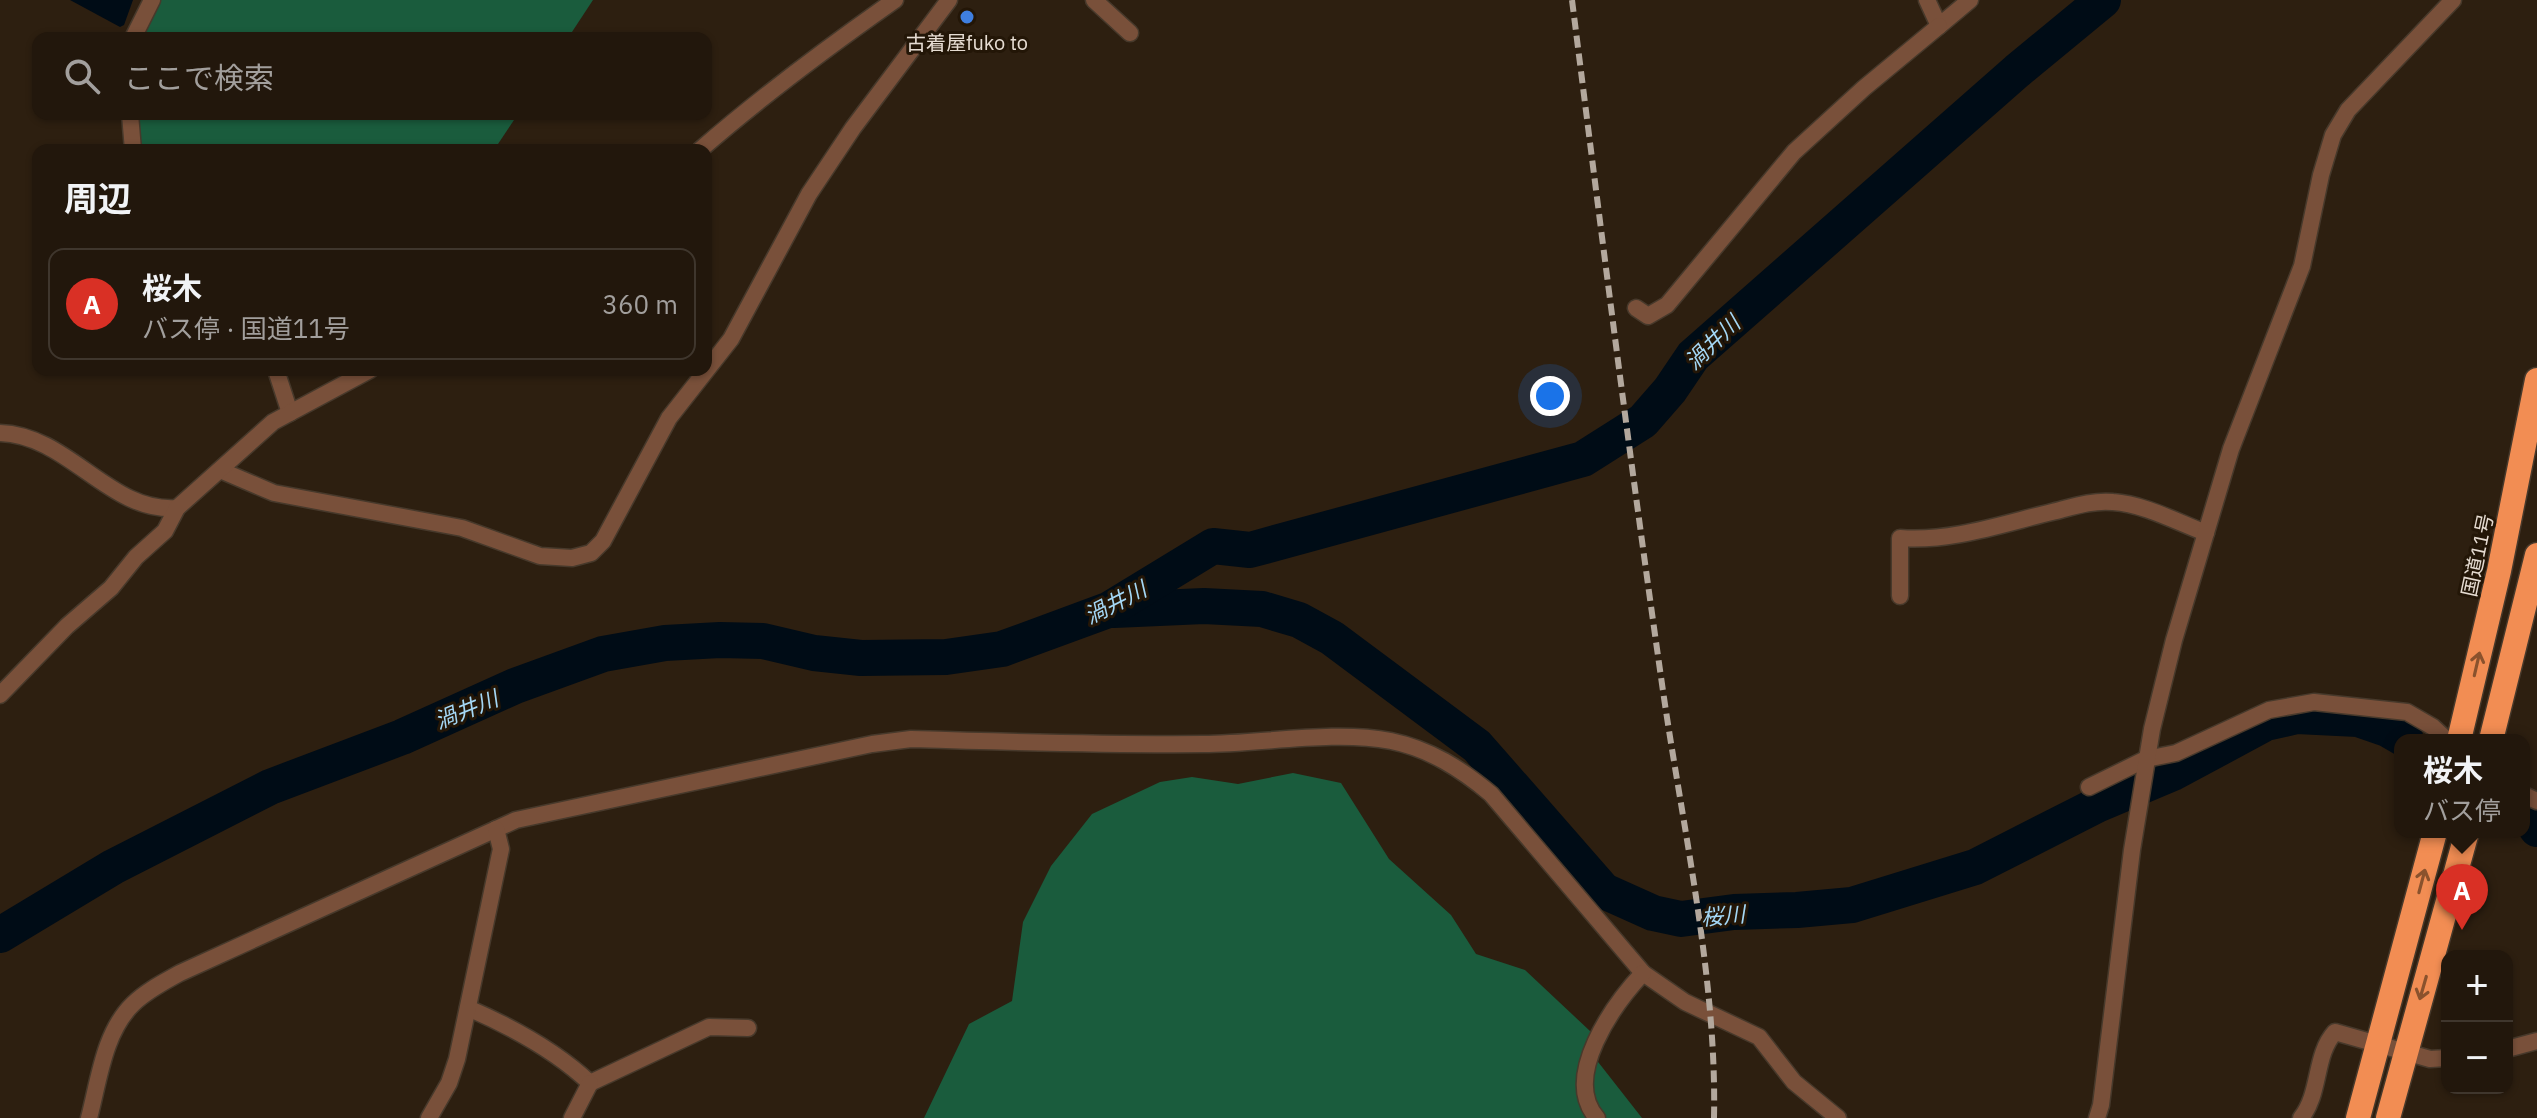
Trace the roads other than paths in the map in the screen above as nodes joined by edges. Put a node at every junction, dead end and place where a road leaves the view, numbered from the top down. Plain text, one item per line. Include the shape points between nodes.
1 (152, 0) edge
2 (895, 0) edge
3 (949, 0) edge
4 (1094, 0) edge
5 (1927, 0) edge
6 (1970, 0) edge
7 (2453, 0) edge
8 (1939, 26) junction
9 (136, 32) edge
10 (1130, 33) dead end
11 (130, 120) edge
12 (132, 144) edge
13 (707, 144) edge
14 (1636, 308) dead end
15 (712, 363) edge
16 (278, 376) edge
17 (359, 376) edge
18 (702, 376) edge
19 (2537, 380) edge
20 (290, 413) junction
21 (0, 433) edge
22 (220, 470) junction
23 (177, 508) junction
24 (2206, 533) junction
25 (2537, 555) edge
26 (2499, 571) junction
27 (2534, 582) edge
28 (1900, 596) dead end
29 (0, 695) edge
30 (2441, 734) edge
31 (2460, 734) edge
32 (2493, 734) edge
33 (2145, 764) junction
34 (2089, 787) dead end
35 (496, 829) junction
36 (2433, 838) edge
37 (2465, 838) edge
38 (1643, 973) junction
39 (468, 1008) junction
40 (748, 1028) dead end
41 (2537, 1042) edge
42 (2379, 1045) junction
43 (2513, 1048) edge
44 (2405, 1053) junction
45 (2441, 1058) edge
46 (590, 1083) junction
47 (89, 1118) edge
48 (429, 1118) edge
49 (572, 1118) edge
50 (1597, 1118) edge
51 (1838, 1118) edge
52 (2097, 1118) edge
53 (2301, 1118) edge
54 (2358, 1118) edge
55 (2388, 1118) edge

1 - 9 street
2 - 13 street
3 - 15 street via 809,194 731,339
4 - 10 street
5 - 8 street
6 - 8 street
7 - 24 street via 2348,110 2333,135 2302,266 2231,449
8 - 14 street via 1794,152 1667,305 1648,316
11 - 12 street
16 - 20 street
17 - 20 street
18 - 22 street via 669,418 603,541 591,553 572,558 523,552 462,528 274,493
19 - 26 highway, 国道11号
20 - 22 street
21 - 23 street via 46,443 144,505
22 - 23 street
23 - 29 street via 165,531
24 - 28 street via 2114,502 2089,503 1949,536 1900,538
24 - 33 street
25 - 27 highway
26 - 27 street
31 -> 26 highway, 国道11号
27 - 32 highway
30 - 33 street via 2407,712 2314,702 2269,710
33 - 34 street
33 - 52 street
35 - 38 street via 516,820 911,739 1204,744 1361,737 1392,741 1442,759 1491,794
35 - 39 street via 501,849
35 - 47 street via 153,989 134,1003 115,1029
42 -> 36 highway
37 -> 44 highway
38 - 50 street via 1613,1010 1595,1045 1585,1093
38 - 51 street via 1685,1002 1759,1037 1794,1082
39 - 46 street via 538,1044
39 - 48 street via 453,1072
40 - 46 street via 709,1027
41 - 43 street
42 - 44 street
42 - 53 street via 2335,1032 2327,1041 2310,1104
42 - 54 highway
44 - 45 street
44 - 55 highway
46 - 49 street

